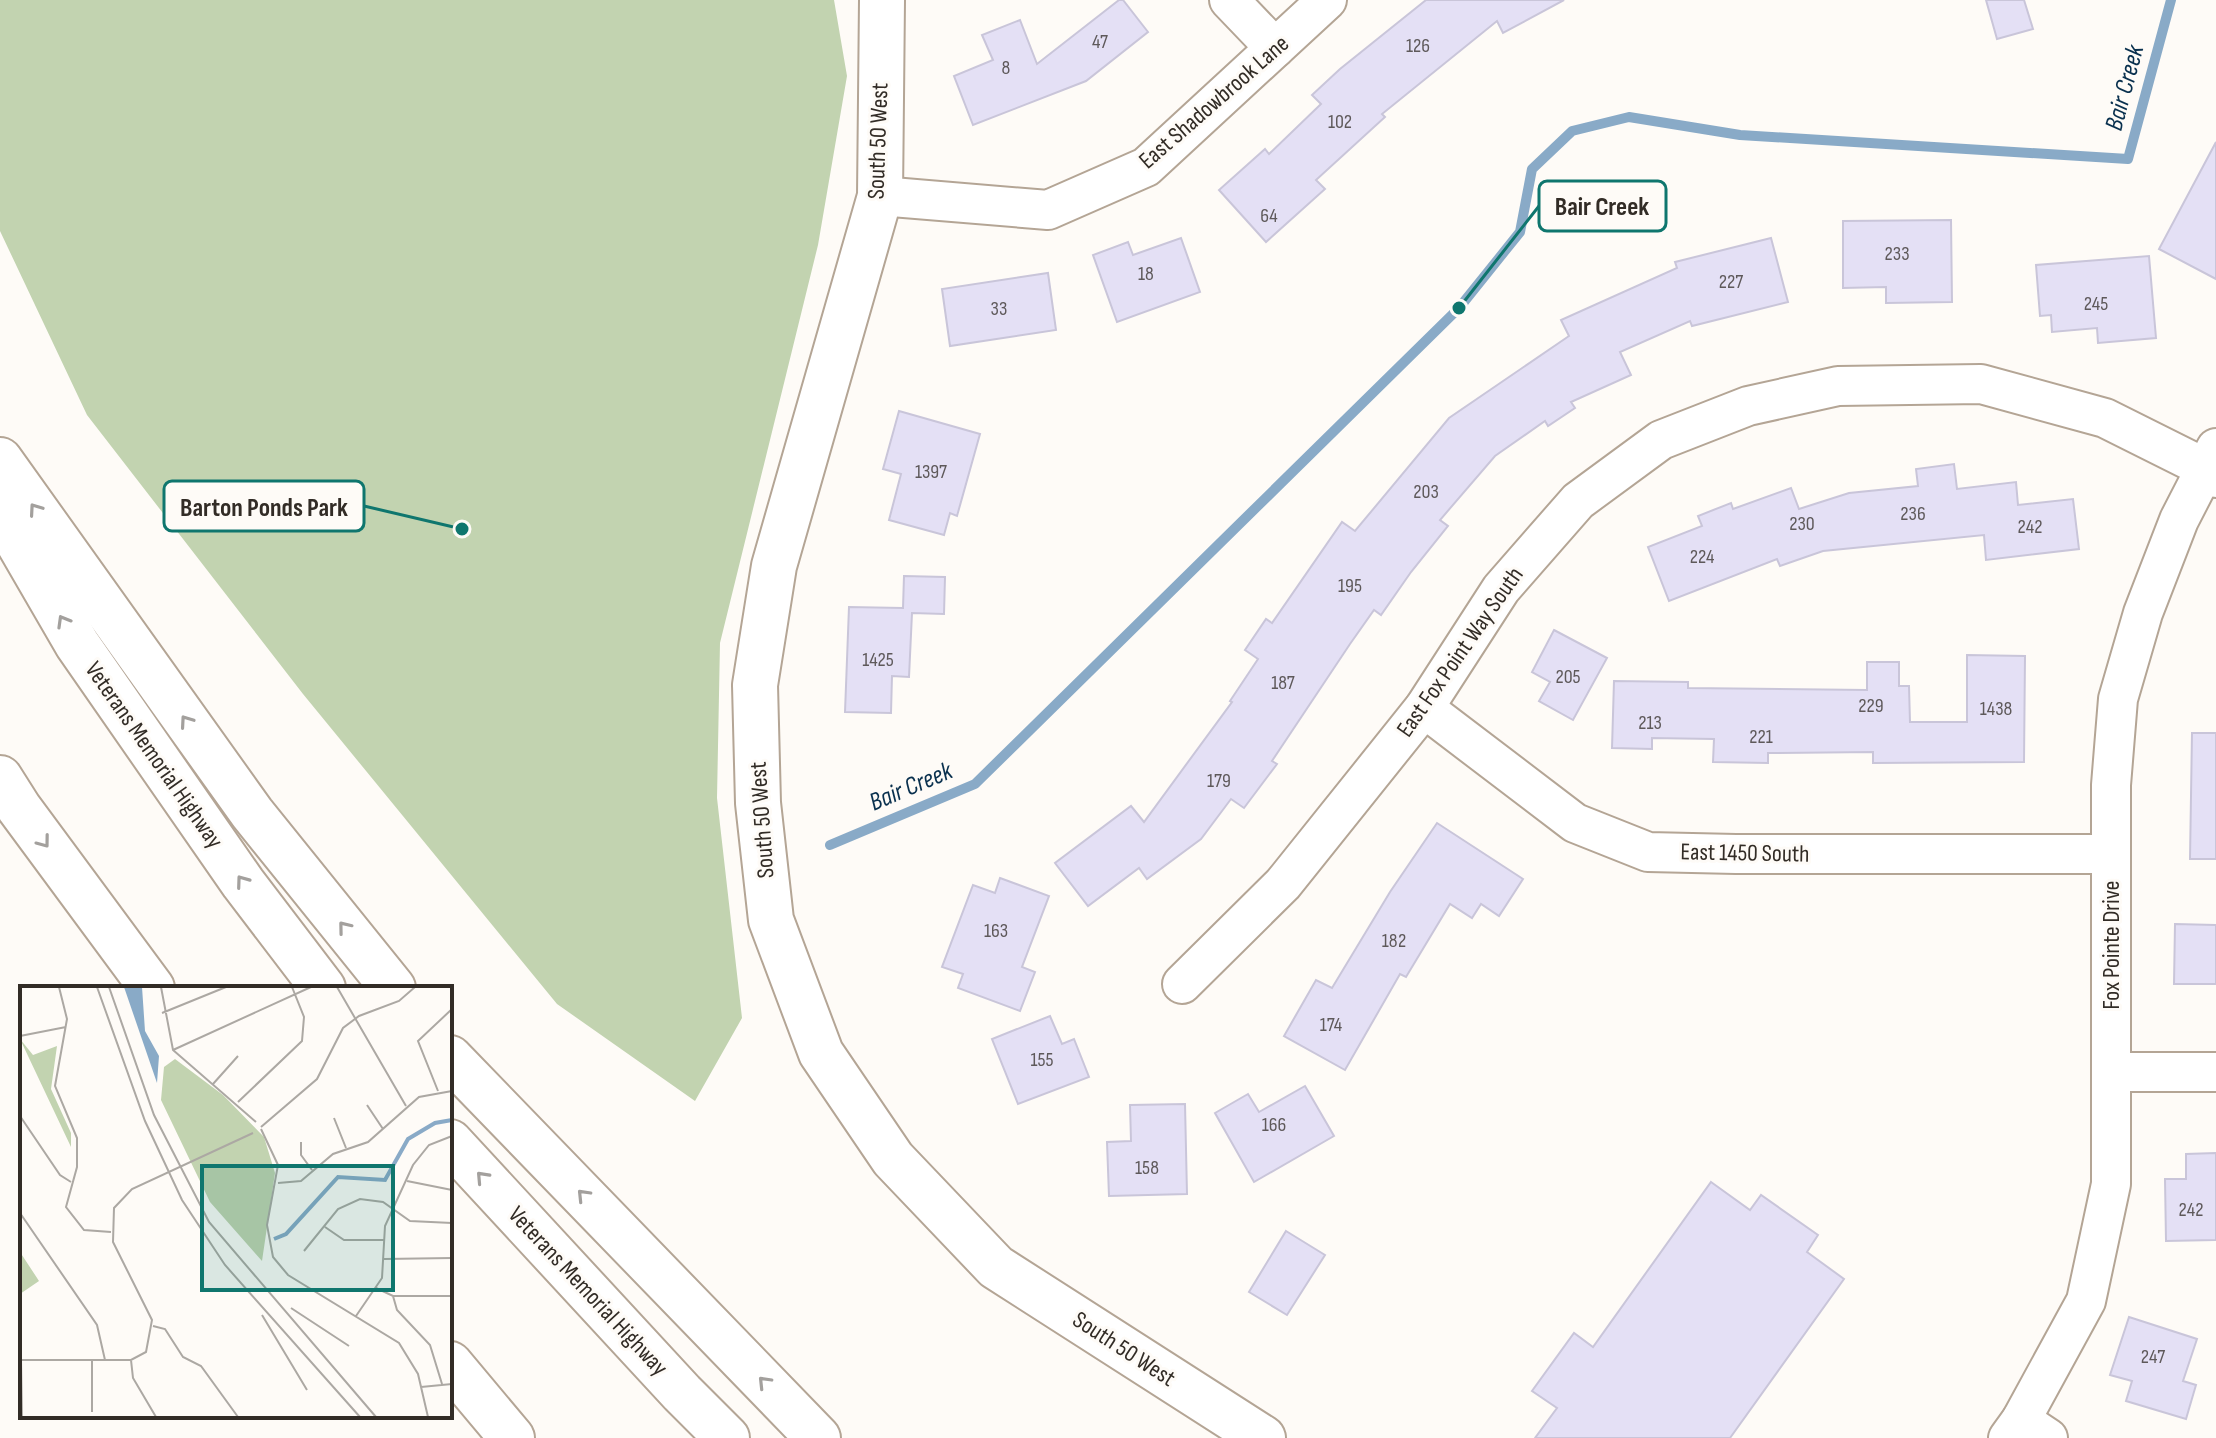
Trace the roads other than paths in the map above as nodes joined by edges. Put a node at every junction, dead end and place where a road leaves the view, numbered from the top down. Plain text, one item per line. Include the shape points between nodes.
1 (882, 0) edge
2 (1229, 0) edge
3 (1327, 0) edge
4 (1275, 48) junction
5 (880, 196) junction
6 (0, 460) edge
7 (2213, 465) edge
8 (0, 511) edge
9 (1424, 708) junction
10 (0, 778) edge
11 (2111, 854) junction
12 (1182, 984) dead end
13 (151, 986) edge
14 (321, 986) edge
15 (391, 986) edge
16 (452, 1060) edge
17 (2111, 1072) junction
18 (2216, 1072) edge
19 (452, 1144) edge
20 (452, 1366) edge
21 (452, 1398) edge
22 (2026, 1432) edge
23 (482, 1438) edge
24 (512, 1438) edge
25 (727, 1438) edge
26 (818, 1438) edge
27 (1263, 1438) edge

1 - 5 main road, South 50 West
2 - 4 street
3 - 4 street, East Shadowbrook Lane
4 - 5 street, East Shadowbrook Lane via 1146,167 1048,210
5 - 27 main road, South 50 West via 774,566 755,685 758,803 771,920 821,1053 893,1159 965,1235 996,1267
15 -> 6 main road via 252,813
7 - 9 street, East Fox Point Way South via 2105,418 1981,384 1838,386 1748,406 1661,440 1578,501 1501,589
7 - 11 street, Fox Pointe Drive via 2179,520 2143,613 2118,699
14 -> 8 main road, Veterans Memorial Highway via 77,644
9 - 11 street, East 1450 South via 1575,823 1648,852
9 - 12 street, East Fox Point Way South via 1283,884
10 -> 13 main road
11 - 17 street, Fox Pointe Drive
26 -> 16 main road
17 - 18 street
17 - 22 street, Fox Pointe Drive via 2111,1184 2086,1301
25 -> 19 main road, Veterans Memorial Highway
20 - 24 main road
21 - 23 main road

